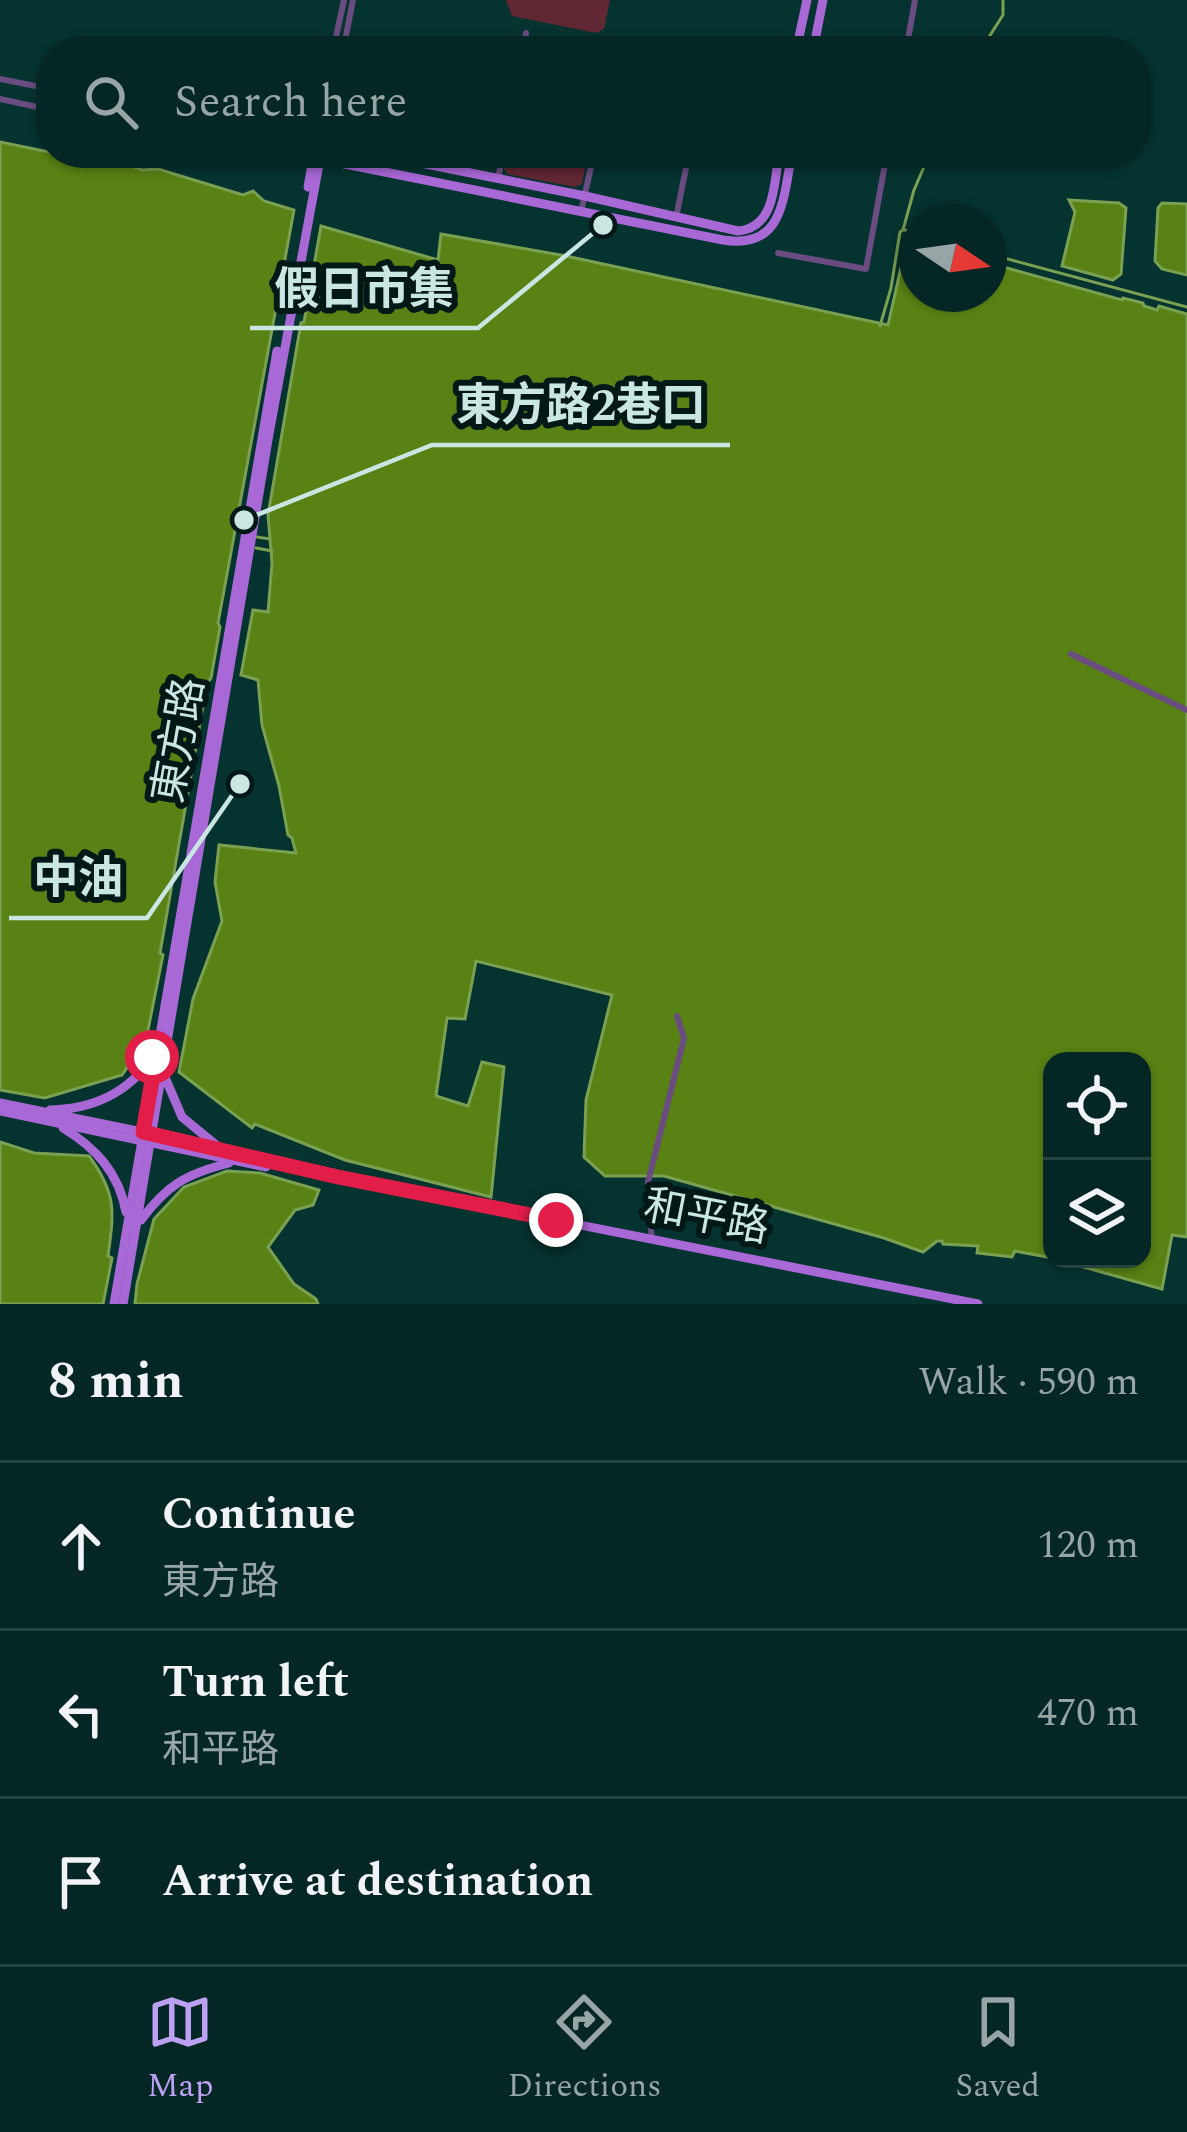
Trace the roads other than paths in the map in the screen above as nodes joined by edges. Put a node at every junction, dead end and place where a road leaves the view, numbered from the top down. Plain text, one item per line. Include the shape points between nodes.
1 (344, 0) edge
2 (353, 0) edge
3 (807, 0) edge
4 (823, 0) edge
5 (915, 0) edge
6 (526, 33) dead end
7 (336, 36) edge
8 (346, 36) edge
9 (526, 36) edge
10 (799, 36) edge
11 (816, 36) edge
12 (909, 36) edge
13 (0, 79) edge
14 (36, 86) edge
15 (0, 99) edge
16 (36, 107) edge
17 (315, 168) edge
18 (374, 168) edge
19 (447, 168) edge
20 (499, 168) edge
21 (591, 168) edge
22 (686, 168) edge
23 (776, 168) edge
24 (789, 168) edge
25 (884, 168) edge
26 (497, 178) junction
27 (585, 196) junction
28 (581, 212) junction
29 (676, 218) junction
30 (778, 253) dead end
31 (247, 543) junction
32 (1071, 654) dead end
33 (1187, 710) edge
34 (677, 1016) dead end
35 (159, 1041) junction
36 (161, 1068) junction
37 (0, 1107) edge
38 (30, 1114) junction
39 (147, 1137) junction
40 (226, 1152) junction
41 (235, 1162) junction
42 (132, 1227) junction
43 (652, 1238) junction
44 (118, 1304) edge
45 (954, 1304) edge
46 (978, 1304) edge

1 - 7 street
2 - 8 street
3 - 10 main road
4 - 11 main road
5 - 12 street
6 - 9 street
13 - 14 street
15 - 16 street
17 - 31 main road
18 - 28 main road
19 - 26 main road
20 - 26 street
21 - 27 street
22 - 29 street
23 - 29 main road via 769,208 752,229
24 - 28 main road via 780,212 766,233 746,242
25 - 30 street via 866,269
26 - 27 main road
27 - 28 street
27 - 29 main road
31 - 35 main road, 東方路
31 - 36 main road, 東方路
32 - 33 street
34 - 43 street via 684,1038 648,1182
35 - 38 main road via 146,1067 105,1099
35 - 39 main road, 東方路
36 - 39 main road, 東方路
36 - 40 main road via 182,1117
37 - 38 main road, 和平路
38 - 39 main road, 和平路
38 - 42 main road via 98,1153
39 - 40 main road, 和平路
39 - 41 main road, 和平路
39 - 42 main road, 東方路
40 - 43 main road, 和平路
41 - 42 main road via 179,1180
41 - 45 main road, 和平路
42 - 44 main road, 東方路
43 - 46 main road, 和平路

